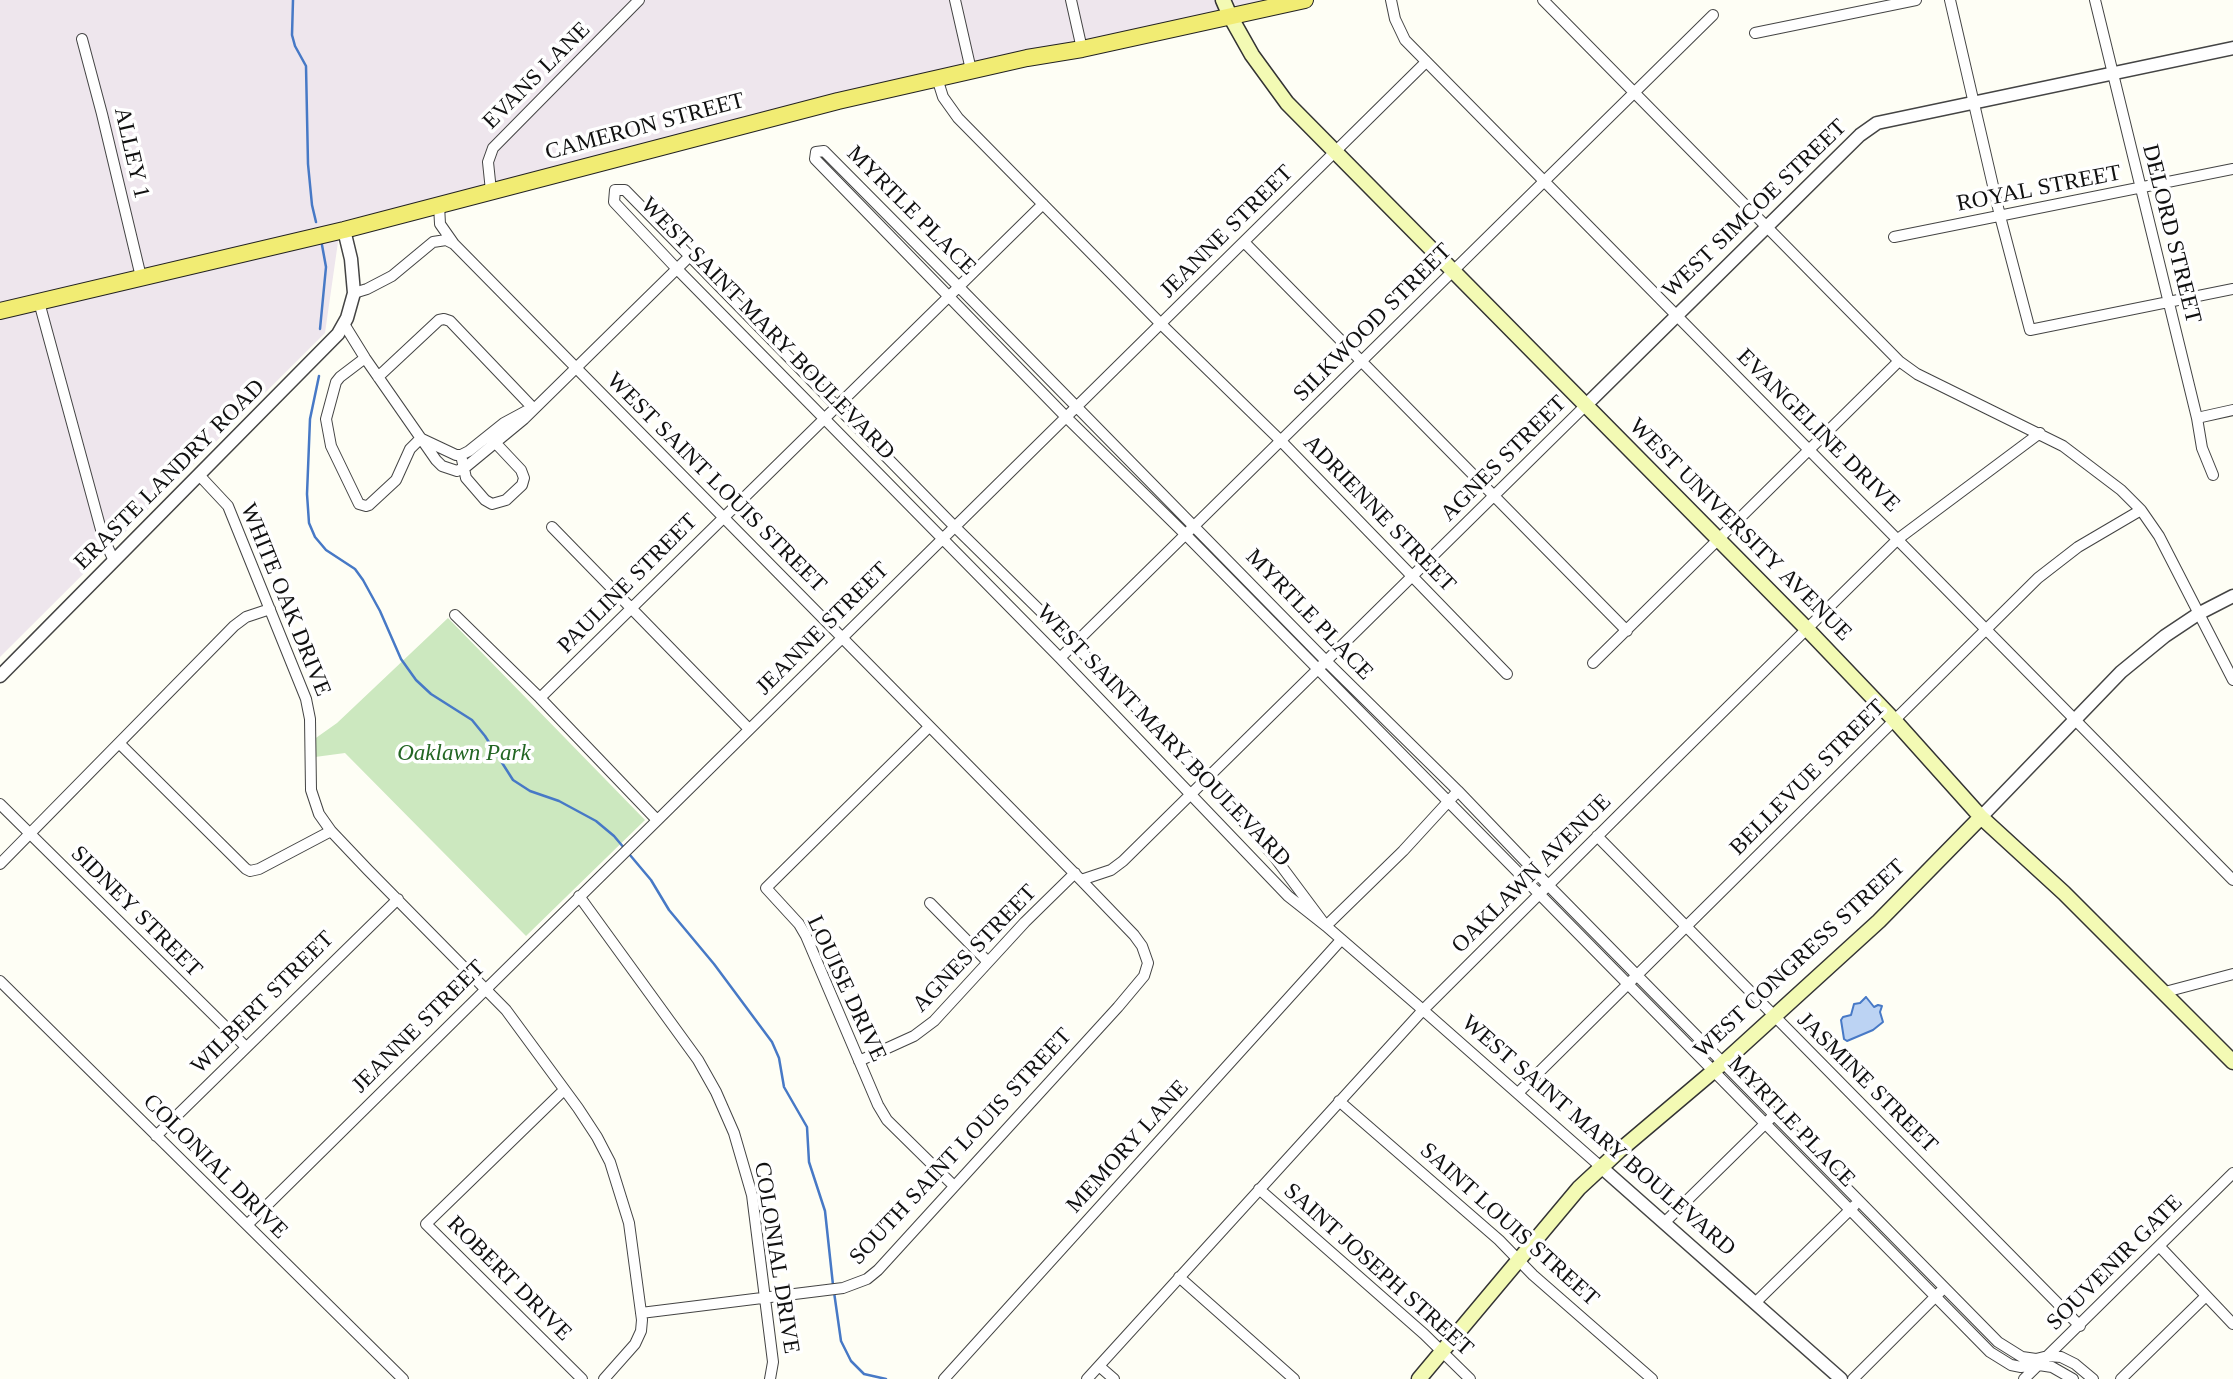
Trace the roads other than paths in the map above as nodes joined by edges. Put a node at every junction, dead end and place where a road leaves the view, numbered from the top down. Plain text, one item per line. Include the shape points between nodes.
1 (639, 0) edge
2 (955, 0) edge
3 (1071, 0) edge
4 (1223, 0) edge
5 (1305, 0) edge
6 (1391, 0) edge
7 (1543, 0) edge
8 (1916, 0) edge
9 (1950, 0) edge
10 (2095, 0) edge
11 (1713, 15) dead end
12 (1230, 16) junction
13 (1755, 33) dead end
14 (82, 39) dead end
15 (2233, 48) edge
16 (1082, 49) junction
17 (1426, 62) junction
18 (971, 70) junction
19 (2113, 74) junction
20 (937, 78) junction
21 (1634, 93) junction
22 (1973, 102) junction
23 (1335, 151) junction
24 (2233, 169) edge
25 (1544, 181) junction
26 (2140, 188) junction
27 (491, 191) junction
28 (1044, 204) junction
29 (439, 205) junction
30 (2000, 216) junction
31 (1768, 228) junction
32 (344, 230) junction
33 (1894, 237) dead end
34 (1244, 242) junction
35 (454, 244) junction
36 (691, 256) junction
37 (677, 269) junction
38 (1452, 271) junction
39 (141, 277) junction
40 (958, 286) junction
41 (2233, 289) edge
42 (354, 293) junction
43 (949, 296) junction
44 (38, 302) junction
45 (2168, 302) junction
46 (0, 312) edge
47 (1677, 315) junction
48 (344, 324) junction
49 (1161, 324) junction
50 (365, 358) junction
51 (1362, 361) junction
52 (1899, 361) junction
53 (576, 368) junction
54 (378, 377) junction
55 (838, 405) junction
56 (1585, 405) junction
57 (1076, 407) junction
58 (533, 408) junction
59 (2233, 410) edge
60 (1066, 417) junction
61 (824, 418) junction
62 (2197, 418) junction
63 (2040, 433) junction
64 (421, 438) junction
65 (492, 440) junction
66 (1281, 441) junction
67 (1810, 450) junction
68 (461, 455) junction
69 (463, 469) junction
70 (199, 475) junction
71 (2213, 475) dead end
72 (1494, 495) junction
73 (2141, 510) junction
74 (723, 517) junction
75 (1195, 525) junction
76 (954, 526) junction
77 (552, 527) dead end
78 (1185, 534) junction
79 (942, 539) junction
80 (1718, 539) junction
81 (1898, 539) junction
82 (114, 561) junction
83 (1412, 577) junction
84 (2233, 596) edge
85 (270, 609) junction
86 (631, 609) junction
87 (2198, 614) junction
88 (455, 615) dead end
89 (1807, 629) junction
90 (1986, 629) junction
91 (1626, 631) junction
92 (842, 637) junction
93 (1074, 644) junction
94 (1060, 658) junction
95 (1326, 661) junction
96 (1593, 663) dead end
97 (1317, 670) junction
98 (1507, 674) dead end
99 (0, 675) edge
100 (2233, 680) edge
101 (540, 698) junction
102 (2076, 718) junction
103 (1894, 720) junction
104 (929, 727) junction
105 (749, 729) junction
106 (120, 744) junction
107 (1206, 779) junction
108 (1458, 792) junction
109 (1192, 793) junction
110 (1448, 801) junction
111 (0, 804) edge
112 (1981, 817) junction
113 (656, 820) junction
114 (331, 831) junction
115 (30, 834) junction
116 (1597, 836) junction
117 (0, 864) edge
118 (1078, 876) junction
119 (2233, 880) edge
120 (1549, 886) junction
121 (1540, 894) junction
122 (579, 896) junction
123 (398, 899) junction
124 (930, 903) dead end
125 (1686, 925) junction
126 (1326, 926) junction
127 (1341, 940) junction
128 (988, 962) junction
129 (1148, 963) joint
130 (1637, 974) junction
131 (2233, 974) edge
132 (0, 981) edge
133 (1628, 984) junction
134 (485, 989) junction
135 (2165, 992) junction
136 (1423, 1010) junction
137 (1774, 1016) junction
138 (246, 1047) junction
139 (859, 1061) junction
140 (2233, 1062) edge
141 (1718, 1067) junction
142 (564, 1090) junction
143 (1518, 1093) junction
144 (1339, 1101) junction
145 (1775, 1114) junction
146 (1765, 1125) junction
147 (156, 1136) junction
148 (1601, 1167) junction
149 (2233, 1173) edge
150 (954, 1186) junction
151 (1259, 1189) junction
152 (1859, 1200) junction
153 (1850, 1209) junction
154 (1664, 1223) junction
155 (247, 1225) junction
156 (2160, 1247) junction
157 (1519, 1260) junction
158 (1178, 1277) junction
159 (1946, 1287) junction
160 (1936, 1296) junction
161 (2206, 1296) junction
162 (766, 1297) junction
163 (1756, 1302) junction
164 (641, 1313) junction
165 (2233, 1324) edge
166 (2080, 1326) junction
167 (1442, 1352) junction
168 (2048, 1356) junction
169 (2039, 1365) junction
170 (1099, 1366) junction
171 (403, 1379) edge
172 (582, 1379) edge
173 (604, 1379) edge
174 (770, 1379) edge
175 (944, 1379) edge
176 (1087, 1379) edge
177 (1114, 1379) edge
178 (1294, 1379) edge
179 (1419, 1379) edge
180 (1470, 1379) edge
181 (1652, 1379) edge
182 (1841, 1379) edge
183 (1853, 1379) edge
184 (2024, 1379) edge
185 (2073, 1379) edge
186 (2093, 1379) edge
187 (2121, 1379) edge

1 - 27 street, EVANS LANE via 493,148 488,162
2 - 18 street
3 - 16 street
4 - 12 main road, WEST UNIVERSITY AVENUE
5 - 12 main road, CAMERON STREET
6 - 17 street, EVANGELINE DRIVE via 1399,30
7 - 21 street
8 - 13 street
9 - 22 street
10 - 19 street, DELORD STREET
11 - 21 street, SILKWOOD STREET
12 - 16 main road, CAMERON STREET
12 - 23 main road, WEST UNIVERSITY AVENUE via 1277,90
14 - 39 street, ALLEY 1
15 - 19 street, WEST SIMCOE STREET
16 - 18 main road, CAMERON STREET
17 - 23 street, JEANNE STREET
17 - 25 street, EVANGELINE DRIVE
18 - 20 main road, CAMERON STREET
19 - 22 street, WEST SIMCOE STREET
19 - 26 street, DELORD STREET
20 - 27 main road, CAMERON STREET
20 - 28 street, ADRIENNE STREET via 943,97 958,118
21 - 25 street, SILKWOOD STREET
21 - 31 street
22 - 30 street
22 - 31 street, WEST SIMCOE STREET via 1888,120 1866,130
23 - 34 street, JEANNE STREET
23 - 38 main road, WEST UNIVERSITY AVENUE
24 - 26 street, ROYAL STREET
25 - 38 street, SILKWOOD STREET
25 - 47 street, EVANGELINE DRIVE
26 - 30 street, ROYAL STREET
26 - 45 street, DELORD STREET
27 - 29 main road, CAMERON STREET
28 - 40 street, PAULINE STREET
28 - 49 street, ADRIENNE STREET
29 - 32 main road, CAMERON STREET
29 - 35 street via 440,224
30 - 33 street, ROYAL STREET
30 - 45 street via 2030,330
31 - 47 street, WEST SIMCOE STREET
31 - 52 street
32 - 39 main road, CAMERON STREET
32 - 42 street, ERASTE LANDRY ROAD
34 - 49 street, JEANNE STREET
34 - 51 street
35 - 42 street via 433,242 392,276
35 - 53 street, WEST SAINT LOUIS STREET
36 - 37 street
36 - 37 street, WEST SAINT MARY BOULEVARD via 625,190 615,190 614,202
36 - 55 street, WEST SAINT MARY BOULEVARD
37 - 53 street
37 - 61 street, WEST SAINT MARY BOULEVARD
38 - 51 street, SILKWOOD STREET
38 - 56 main road, WEST UNIVERSITY AVENUE
39 - 44 main road, CAMERON STREET
40 - 43 street, PAULINE STREET
40 - 43 street, MYRTLE PLACE via 824,151 816,152 815,159
40 - 57 street, MYRTLE PLACE
41 - 45 street
42 - 48 street, ERASTE LANDRY ROAD
43 - 55 street, PAULINE STREET
43 - 60 street, MYRTLE PLACE
44 - 46 main road, CAMERON STREET
44 - 82 street via 105,543
45 - 62 street, DELORD STREET
47 - 56 street, WEST SIMCOE STREET
47 - 67 street, EVANGELINE DRIVE
48 - 50 street
48 - 70 street, ERASTE LANDRY ROAD
49 - 57 street, JEANNE STREET
49 - 66 street, ADRIENNE STREET
50 - 54 street
50 - 64 street via 336,382 326,419 331,446 359,503 369,505 396,480 410,449
51 - 66 street, SILKWOOD STREET
51 - 72 street
52 - 63 street
52 - 67 street
53 - 58 street
53 - 74 street, WEST SAINT LOUIS STREET
54 - 58 street via 444,318
54 - 64 street
55 - 61 street, PAULINE STREET
55 - 76 street, WEST SAINT MARY BOULEVARD
56 - 72 street, AGNES STREET
56 - 80 main road, WEST UNIVERSITY AVENUE
57 - 60 street, JEANNE STREET
57 - 75 street, MYRTLE PLACE
58 - 65 street
59 - 62 street
60 - 76 street, JEANNE STREET
60 - 78 street, MYRTLE PLACE
61 - 74 street, PAULINE STREET
61 - 79 street, WEST SAINT MARY BOULEVARD
62 - 71 street, DELORD STREET
63 - 73 street via 2089,464
63 - 81 street, OAKLAWN AVENUE
64 - 68 street
64 - 69 street via 442,466
65 - 68 street
65 - 69 street
65 - 69 street via 521,470 522,485 506,500 492,504 468,482
66 - 75 street, SILKWOOD STREET
66 - 83 street, ADRIENNE STREET
67 - 80 street
67 - 81 street, EVANGELINE DRIVE
68 - 69 street
70 - 82 street, ERASTE LANDRY ROAD
70 - 85 street, WHITE OAK DRIVE via 228,506
72 - 83 street, AGNES STREET
72 - 91 street
73 - 87 street
73 - 90 street, BELLEVUE STREET via 2058,562
74 - 86 street, PAULINE STREET
74 - 92 street, WEST SAINT LOUIS STREET
75 - 78 street, SILKWOOD STREET
75 - 95 street, MYRTLE PLACE
76 - 79 street, JEANNE STREET
76 - 93 street, WEST SAINT MARY BOULEVARD
77 - 86 street
78 - 93 street, SILKWOOD STREET
78 - 97 street, MYRTLE PLACE
79 - 92 street, JEANNE STREET
79 - 94 street, WEST SAINT MARY BOULEVARD
80 - 89 main road, WEST UNIVERSITY AVENUE
80 - 91 street
81 - 89 street, OAKLAWN AVENUE
81 - 90 street, EVANGELINE DRIVE
82 - 99 street, ERASTE LANDRY ROAD
83 - 95 street, AGNES STREET
83 - 98 street, ADRIENNE STREET
84 - 87 street, WEST CONGRESS STREET
85 - 106 street via 234,626
85 - 114 street, WHITE OAK DRIVE via 309,708 311,790
86 - 101 street, PAULINE STREET
86 - 105 street
87 - 100 street
87 - 102 street, WEST CONGRESS STREET via 2142,654
88 - 101 street
89 - 103 main road, WEST UNIVERSITY AVENUE
89 - 116 street, OAKLAWN AVENUE
90 - 102 street, EVANGELINE DRIVE
90 - 103 street, BELLEVUE STREET
91 - 96 street
92 - 104 street, WEST SAINT LOUIS STREET
92 - 105 street, JEANNE STREET
93 - 94 street, SILKWOOD STREET
93 - 107 street, WEST SAINT MARY BOULEVARD
94 - 109 street, WEST SAINT MARY BOULEVARD
95 - 97 street, AGNES STREET
95 - 108 street, MYRTLE PLACE
97 - 107 street, AGNES STREET
97 - 110 street, MYRTLE PLACE
101 - 113 street
102 - 112 street, WEST CONGRESS STREET
102 - 119 street, EVANGELINE DRIVE
103 - 112 main road, WEST UNIVERSITY AVENUE
103 - 125 street, BELLEVUE STREET
104 - 118 street, WEST SAINT LOUIS STREET
104 - 139 street, LOUISE DRIVE via 766,888 806,936
105 - 113 street, JEANNE STREET
106 - 114 street via 250,871
106 - 115 street
107 - 109 street, AGNES STREET
107 - 126 street, WEST SAINT MARY BOULEVARD via 1273,855
108 - 110 street
108 - 120 street, MYRTLE PLACE
109 - 118 street, AGNES STREET via 1111,870
109 - 126 street, WEST SAINT MARY BOULEVARD via 1288,896
110 - 121 street, MYRTLE PLACE
110 - 126 street
111 - 115 street, SIDNEY STREET
112 - 135 main road, WEST UNIVERSITY AVENUE
112 - 137 main road, WEST CONGRESS STREET via 1879,921
113 - 122 street, JEANNE STREET
114 - 123 street, WHITE OAK DRIVE
115 - 117 street
115 - 138 street, SIDNEY STREET
116 - 120 street, OAKLAWN AVENUE
116 - 125 street, JASMINE STREET
118 - 128 street, AGNES STREET
118 - 129 street, WEST SAINT LOUIS STREET via 1134,935
120 - 121 street, OAKLAWN AVENUE
120 - 130 street, MYRTLE PLACE
121 - 133 street, MYRTLE PLACE
121 - 136 street, OAKLAWN AVENUE
122 - 134 street, JEANNE STREET
122 - 162 street, COLONIAL DRIVE via 684,1038 724,1108 751,1195
123 - 134 street, WHITE OAK DRIVE
123 - 138 street, WILBERT STREET
124 - 128 street
125 - 130 street, BELLEVUE STREET
125 - 137 street, JASMINE STREET
126 - 127 street, WEST SAINT MARY BOULEVARD
127 - 136 street, WEST SAINT MARY BOULEVARD
127 - 175 street, MEMORY LANE
128 - 139 street, AGNES STREET via 921,1032
129 - 150 street, SOUTH SAINT LOUIS STREET via 1140,981
130 - 133 street, BELLEVUE STREET
130 - 141 street, MYRTLE PLACE
131 - 135 street
132 - 147 street, COLONIAL DRIVE
133 - 141 street, MYRTLE PLACE
133 - 143 street, BELLEVUE STREET
134 - 142 street, WHITE OAK DRIVE via 506,1010
134 - 155 street, JEANNE STREET
135 - 140 main road, WEST UNIVERSITY AVENUE
136 - 143 street, WEST SAINT MARY BOULEVARD
136 - 144 street, OAKLAWN AVENUE
137 - 141 main road, WEST CONGRESS STREET
137 - 166 street, JASMINE STREET
138 - 147 street, WILBERT STREET
139 - 150 street, LOUISE DRIVE via 887,1120
141 - 145 street, MYRTLE PLACE
141 - 146 street, MYRTLE PLACE
141 - 148 main road, WEST CONGRESS STREET
142 - 164 street, WHITE OAK DRIVE via 597,1137 616,1177 629,1223
142 - 172 street, ROBERT DRIVE via 426,1224
143 - 148 street, WEST SAINT MARY BOULEVARD
144 - 151 street, OAKLAWN AVENUE
144 - 157 street, SAINT LOUIS STREET
145 - 146 street
145 - 152 street, MYRTLE PLACE
146 - 153 street, MYRTLE PLACE
146 - 154 street
147 - 155 street, COLONIAL DRIVE
148 - 154 street, WEST SAINT MARY BOULEVARD
148 - 157 main road, WEST CONGRESS STREET via 1561,1207
149 - 156 street, SOUVENIR GATE
150 - 162 street, SOUTH SAINT LOUIS STREET via 867,1279 843,1288
151 - 158 street, OAKLAWN AVENUE
151 - 167 street, SAINT JOSEPH STREET
152 - 153 street
152 - 159 street, MYRTLE PLACE
153 - 160 street, MYRTLE PLACE
153 - 163 street
154 - 163 street, WEST SAINT MARY BOULEVARD
155 - 171 street, COLONIAL DRIVE
156 - 161 street
156 - 166 street, SOUVENIR GATE
157 - 167 main road, WEST CONGRESS STREET
157 - 181 street, SAINT LOUIS STREET
158 - 170 street, OAKLAWN AVENUE
158 - 178 street
159 - 160 street
159 - 168 street, MYRTLE PLACE via 2005,1347 2029,1359
160 - 169 street, MYRTLE PLACE via 1996,1357 2021,1367
160 - 183 street
161 - 165 street
161 - 187 street
162 - 164 street, SOUTH SAINT LOUIS STREET
162 - 174 street, COLONIAL DRIVE via 774,1362
163 - 182 street, WEST SAINT MARY BOULEVARD
164 - 173 street, WHITE OAK DRIVE via 635,1344
166 - 168 street, SOUVENIR GATE
167 - 179 main road, WEST CONGRESS STREET
167 - 180 street, SAINT JOSEPH STREET
168 - 169 street, SOUVENIR GATE
168 - 186 street, MYRTLE PLACE via 2075,1364
169 - 184 street, SOUVENIR GATE
169 - 185 street, MYRTLE PLACE
170 - 176 street, OAKLAWN AVENUE
170 - 177 street

